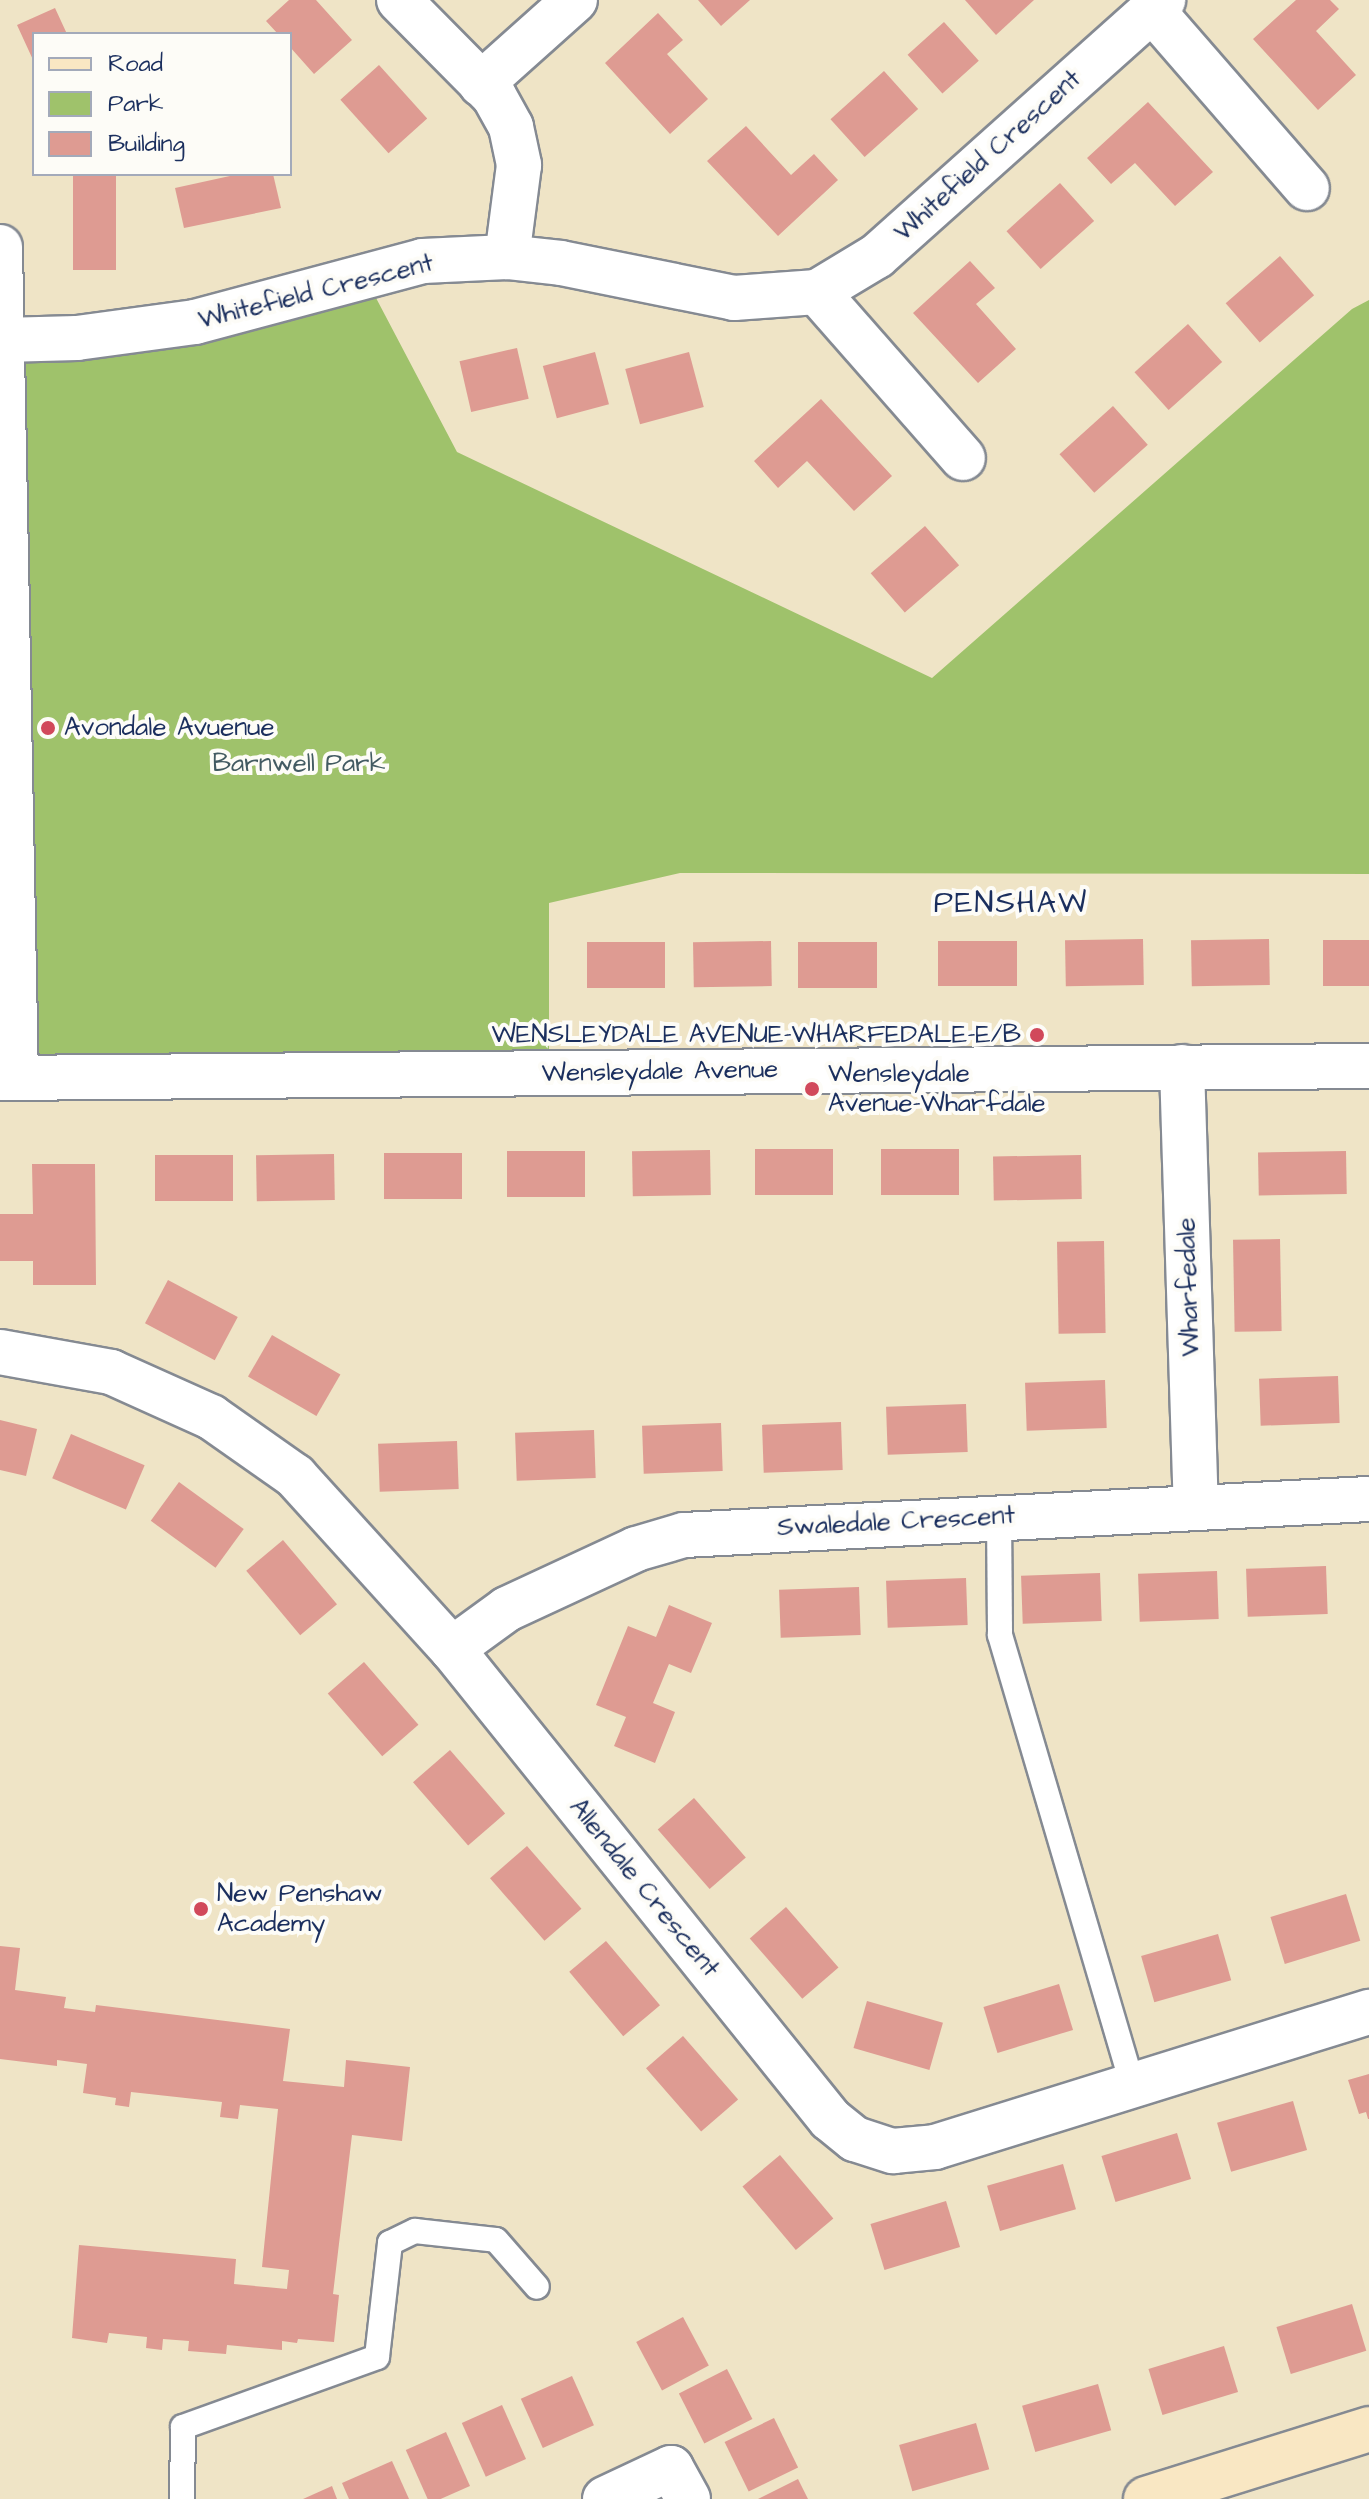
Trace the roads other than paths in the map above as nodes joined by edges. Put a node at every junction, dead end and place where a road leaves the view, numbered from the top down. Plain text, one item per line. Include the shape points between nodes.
1 (399, 0) edge
2 (575, 0) edge
3 (1158, 5) edge
4 (481, 84) junction
5 (1307, 188) dead end
6 (0, 247) edge
7 (507, 257) junction
8 (817, 292) junction
9 (2, 354) edge
10 (963, 458) dead end
11 (5, 715) edge
12 (1369, 1066) edge
13 (1182, 1067) junction
14 (8, 1078) edge
15 (0, 1352) edge
16 (1369, 1499) edge
17 (1196, 1507) junction
18 (999, 1516) junction
19 (452, 1649) junction
20 (1369, 2012) edge
21 (1133, 2086) junction
22 (537, 2287) dead end
23 (1369, 2429) edge
24 (182, 2499) edge
25 (605, 2499) edge
26 (688, 2499) edge
27 (1146, 2499) edge

1 - 4 street
2 - 4 street
3 - 5 street, Whitefield Crescent
3 - 8 street, Whitefield Crescent via 877,256
4 - 7 street via 511,127 519,165
6 - 9 street
7 - 8 street, Whitefield Crescent via 734,298
7 - 9 street, Whitefield Crescent via 423,261 195,322
8 - 10 street
9 - 11 street
11 - 14 street
12 - 13 street, Wensleydale Avenue
13 - 14 street, Wensleydale Avenue
13 - 17 street, Wharfedale
15 - 19 street, Allendale Crescent via 111,1372 211,1417 295,1476
16 - 17 street, Swaledale Crescent
17 - 18 street, Swaledale Crescent
18 - 19 street, Swaledale Crescent via 684,1535 636,1549 507,1609
18 - 21 lane via 1000,1635
19 - 21 street, Allendale Crescent via 830,2119 855,2139 893,2151 935,2147
20 - 21 street, Allendale Crescent
22 - 24 lane via 496,2240 415,2231 390,2243 377,2357 183,2427
23 - 27 street
25 - 26 street via 671,2468

